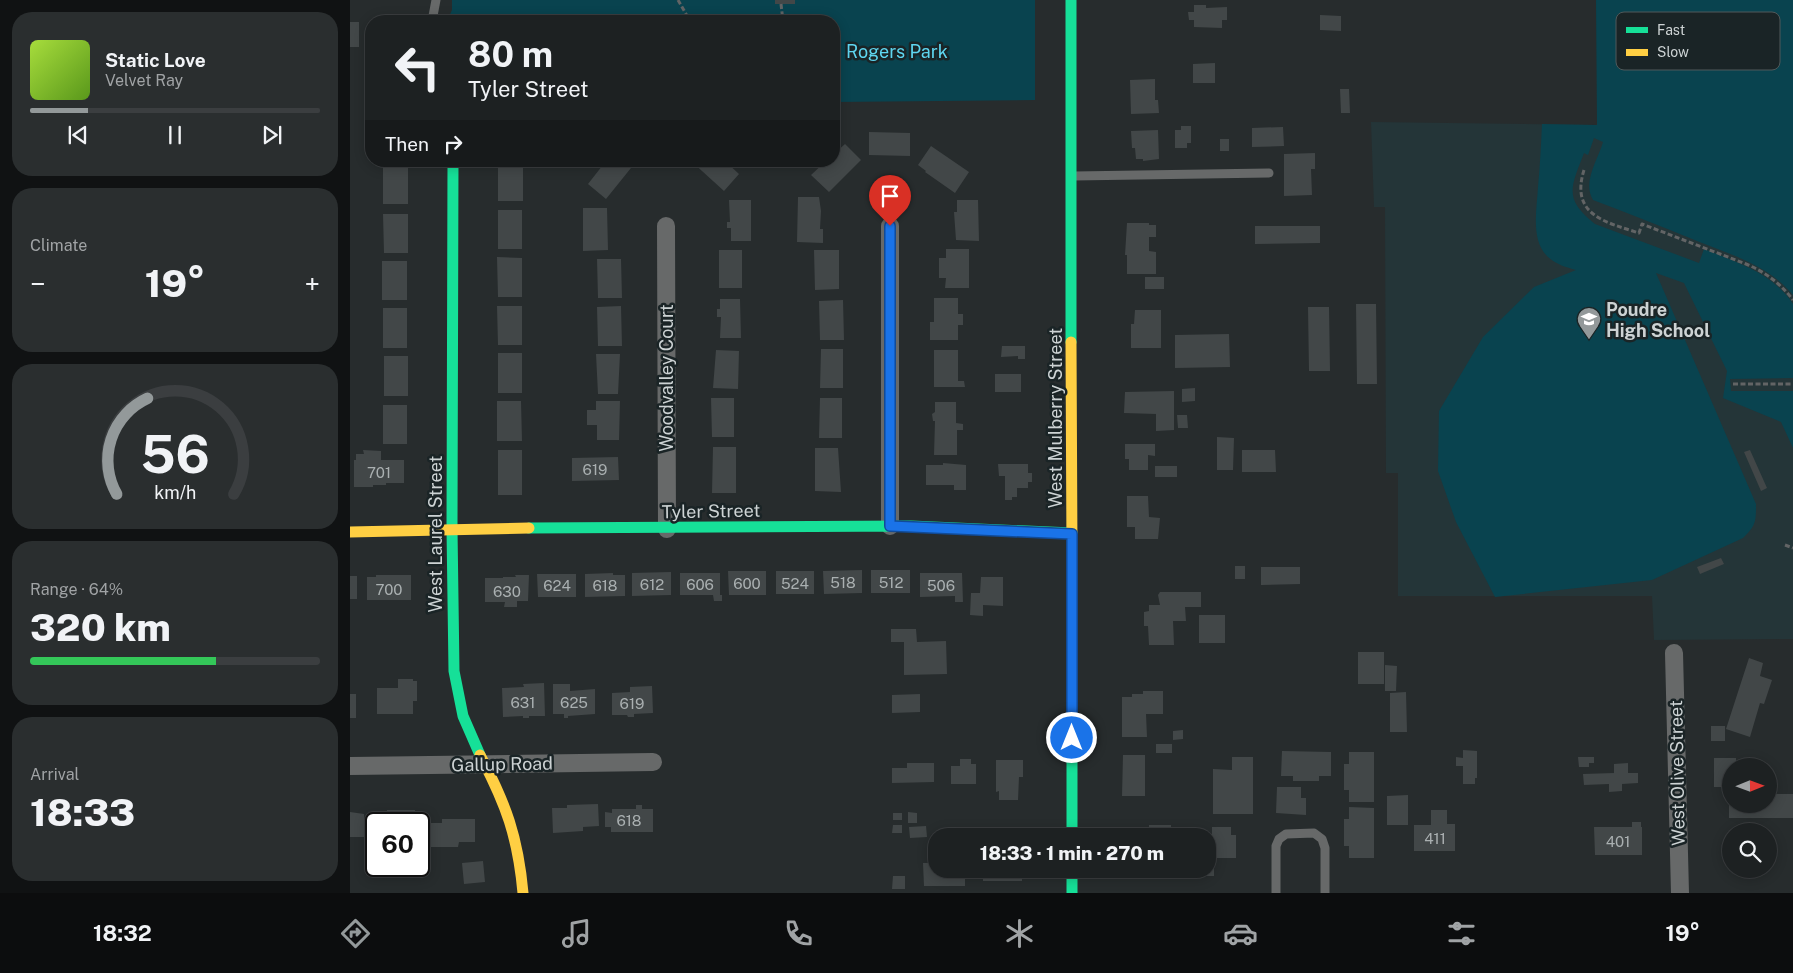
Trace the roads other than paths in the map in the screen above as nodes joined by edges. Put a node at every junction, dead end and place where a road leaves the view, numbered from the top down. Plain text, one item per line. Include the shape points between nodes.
1 (436, 0) edge
2 (1071, 0) edge
3 (433, 15) edge
4 (453, 167) edge
5 (1269, 173) dead end
6 (1072, 176) junction
7 (666, 226) dead end
8 (890, 226) dead end
9 (890, 526) junction
10 (452, 529) junction
11 (667, 529) junction
12 (350, 532) edge
13 (1072, 534) junction
14 (1674, 653) dead end
15 (653, 762) dead end
16 (485, 764) junction
17 (350, 766) edge
18 (1072, 828) edge
19 (1072, 878) edge
20 (523, 893) edge
21 (1072, 893) edge
22 (1276, 893) edge
23 (1325, 893) edge
24 (1680, 893) edge

1 - 3 lane
2 - 6 street, West Mulberry Street
4 - 10 street, West Laurel Street
5 - 6 lane
6 - 13 street, West Mulberry Street
7 - 11 street, Woodvalley Court
8 - 9 street
9 - 11 street, Tyler Street
9 - 13 street, Tyler Street
10 - 11 street, Tyler Street
10 - 12 street, Tyler Street
10 - 16 street, West Laurel Street via 453,652 457,689 466,725
13 - 18 street, West Mulberry Street
14 - 24 street, West Olive Street
15 - 16 street, Gallup Road
16 - 17 street, Gallup Road
16 - 20 street, West Laurel Street via 499,791 513,831
19 - 21 street
22 - 23 lane via 1276,846 1279,839 1286,834 1314,833 1322,839 1325,848

